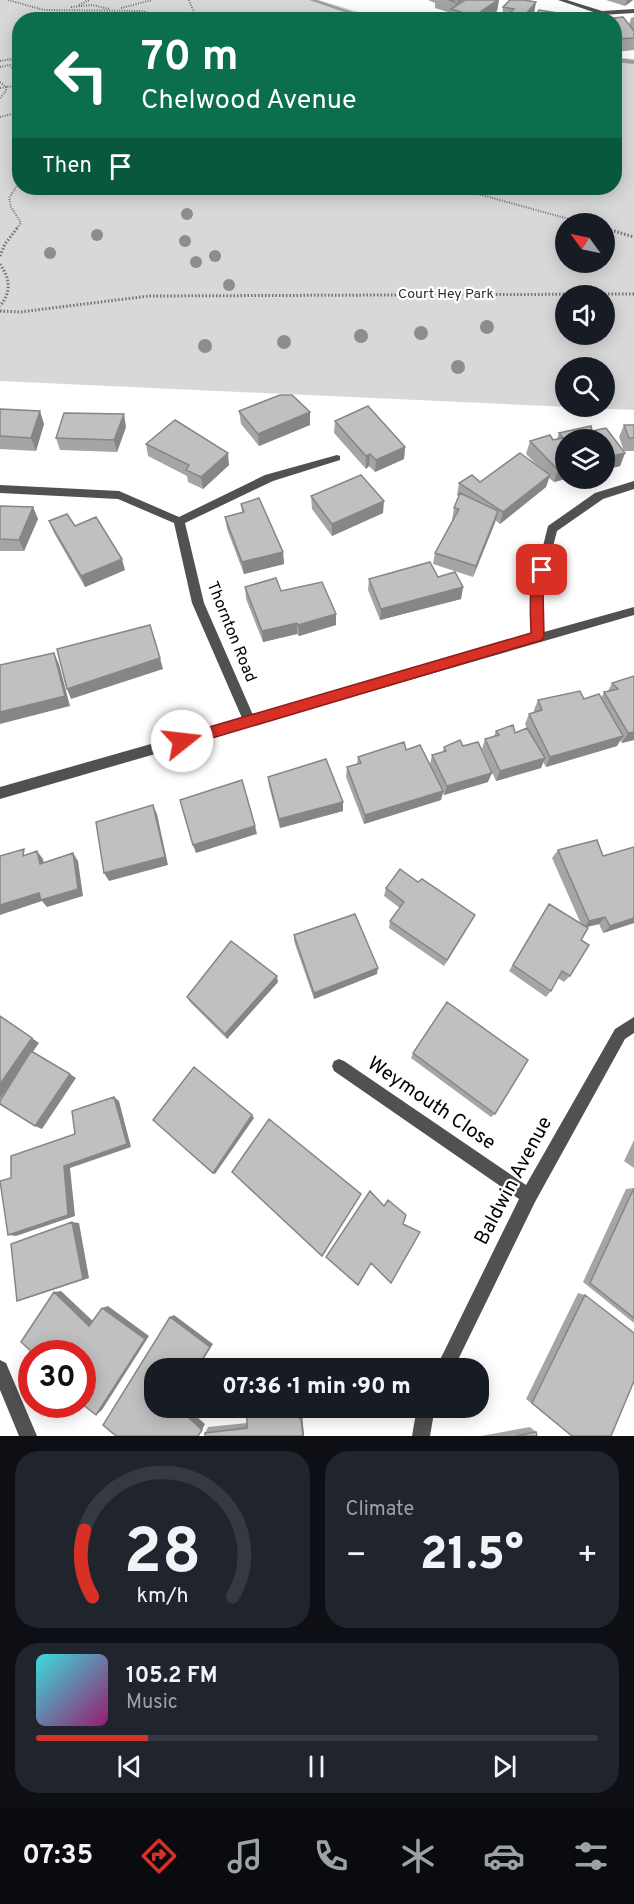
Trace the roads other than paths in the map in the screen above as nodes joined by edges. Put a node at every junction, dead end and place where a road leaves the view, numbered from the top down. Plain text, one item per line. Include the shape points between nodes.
1 (561, 0) edge
2 (634, 11) edge
3 (599, 12) edge
4 (618, 12) edge
5 (337, 458) dead end
6 (634, 485) edge
7 (0, 489) edge
8 (178, 521) junction
9 (634, 610) edge
10 (538, 636) junction
11 (250, 722) junction
12 (0, 793) edge
13 (634, 1024) edge
14 (339, 1066) dead end
15 (529, 1196) junction
16 (450, 1358) edge
17 (0, 1370) edge
18 (424, 1418) edge
19 (28, 1436) edge
20 (421, 1436) edge

1 - 3 street
2 - 4 street
5 - 8 street via 269,478
6 - 10 street via 599,496 552,530 537,590
7 - 8 street via 119,495
8 - 11 street, Thornton Road via 198,603
9 - 10 street
10 - 11 street
11 - 12 street
13 - 15 street, Baldwin Avenue via 620,1034
14 - 15 street, Weymouth Close
15 - 16 street, Baldwin Avenue
17 - 19 street
18 - 20 street

